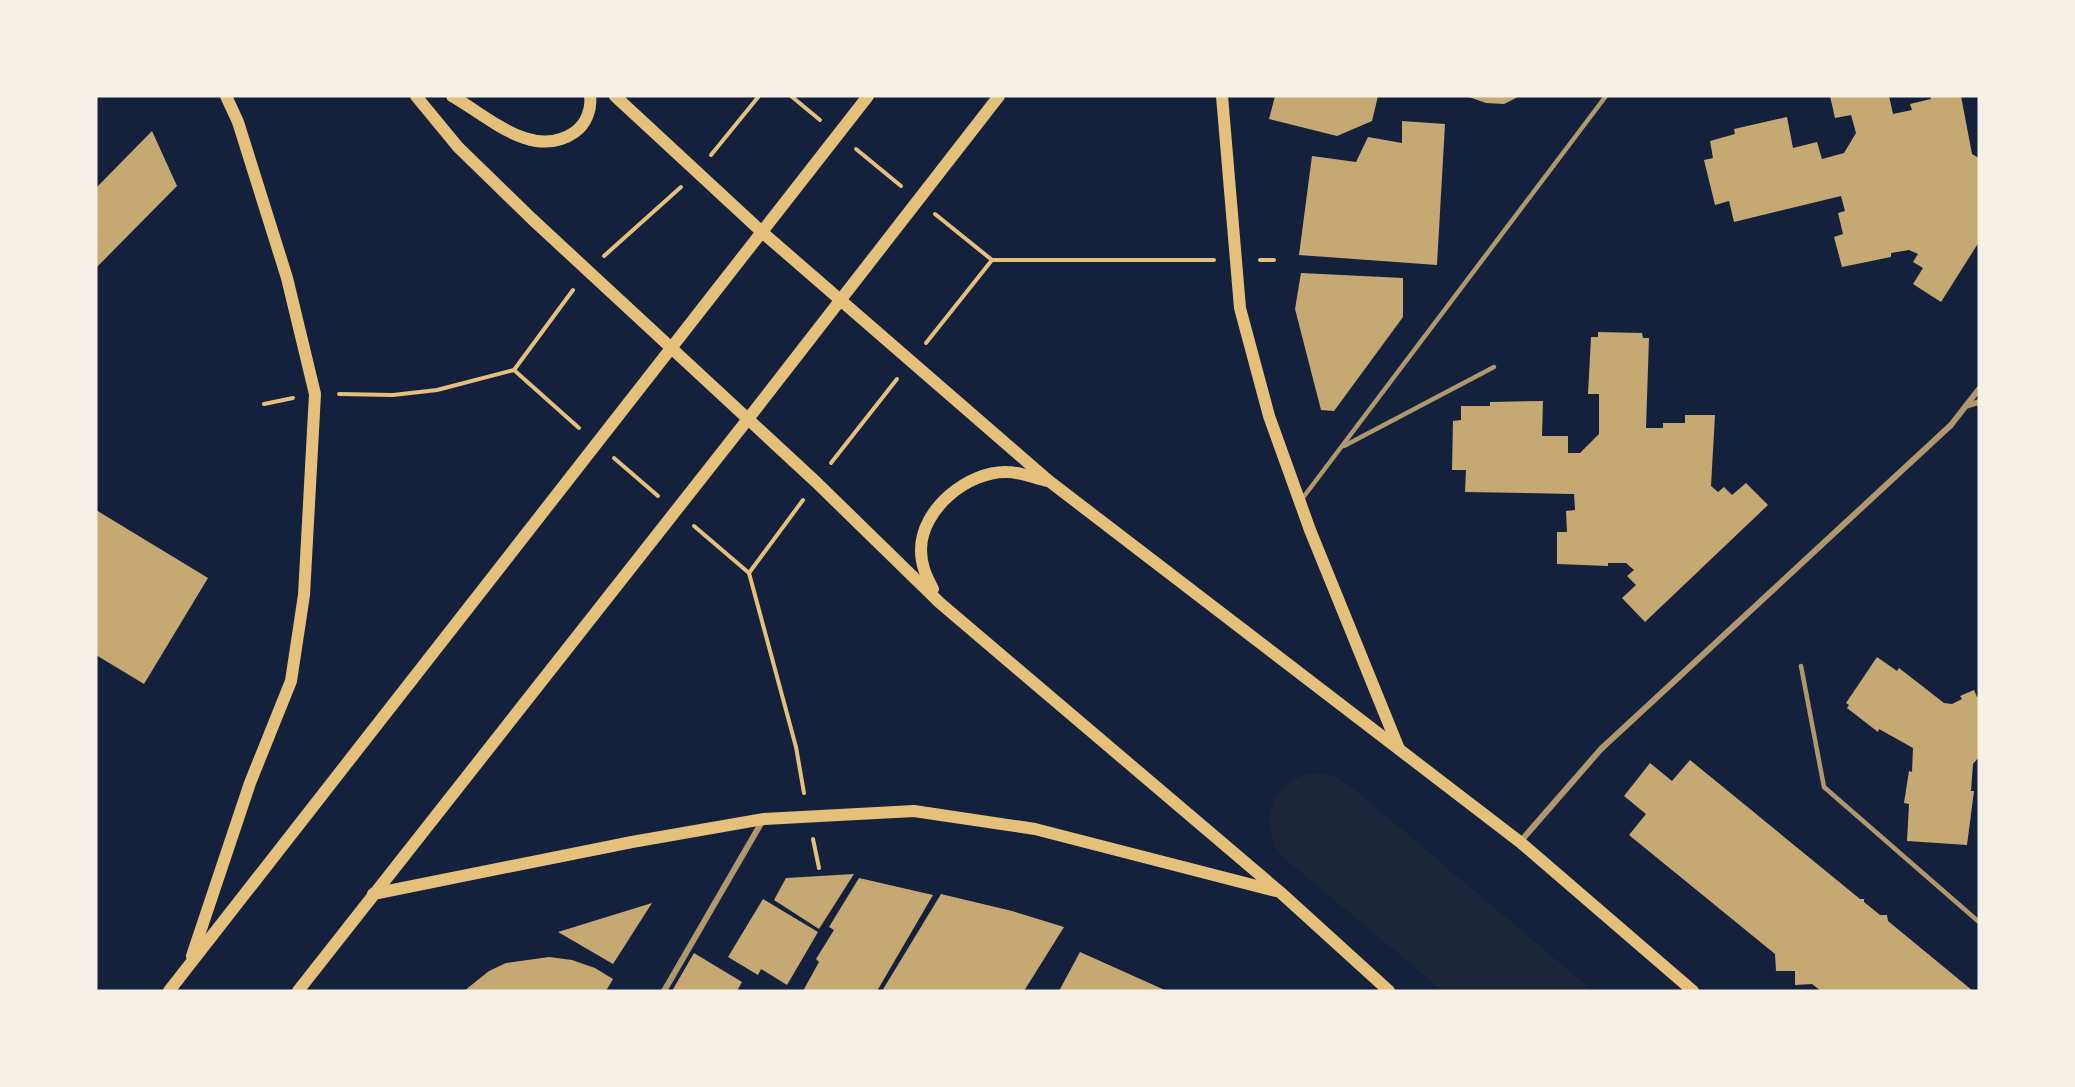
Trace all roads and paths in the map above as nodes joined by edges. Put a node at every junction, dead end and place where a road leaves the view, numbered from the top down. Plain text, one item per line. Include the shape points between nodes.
1 (226, 96) edge
2 (416, 96) edge
3 (452, 96) edge
4 (590, 96) edge
5 (615, 96) edge
6 (759, 96) edge
7 (791, 96) edge
8 (868, 96) edge
9 (999, 96) edge
10 (1222, 96) edge
11 (1606, 96) edge
12 (838, 134) junction
13 (698, 171) junction
14 (918, 200) junction
15 (762, 232) junction
16 (1236, 260) junction
17 (1274, 260) dead end
18 (588, 270) junction
19 (841, 300) junction
20 (671, 348) junction
21 (1494, 367) dead end
22 (1979, 389) edge
23 (315, 393) junction
24 (1979, 402) edge
25 (264, 404) dead end
26 (1966, 406) junction
27 (748, 419) junction
28 (1342, 448) junction
29 (1049, 481) junction
30 (1300, 501) junction
31 (749, 573) dead end
32 (940, 603) junction
33 (1801, 666) dead end
34 (1399, 750) junction
35 (809, 817) junction
36 (764, 819) junction
37 (1520, 842) junction
38 (819, 868) dead end
39 (1280, 892) junction
40 (373, 894) junction
41 (1979, 922) edge
42 (189, 965) junction
43 (169, 991) edge
44 (298, 991) edge
45 (664, 991) edge
46 (1389, 991) edge
47 (1693, 991) edge

1 - 23 main road via 238,122 287,278
2 - 18 main road via 458,147
3 - 4 main road via 517,136 542,144 563,140 581,128 592,106
5 - 13 main road
6 - 13 path
7 - 12 path
8 - 12 main road
9 - 14 main road
10 - 16 main road
11 - 28 lane
12 - 14 path
12 - 15 main road
13 - 15 main road
13 - 18 path
14 - 16 path via 992,260
14 - 19 main road
15 - 19 main road
15 - 20 main road
16 - 17 path
16 - 30 main road via 1243,318 1269,416
18 - 20 main road
18 - 23 path via 514,370 415,393
19 - 27 main road
19 - 29 main road
20 - 27 main road
20 - 42 main road
21 - 28 lane
22 - 26 street
23 - 25 path
23 - 42 main road via 304,595 291,681 250,783
24 - 26 street
26 - 37 street via 1951,425 1601,749
27 - 32 main road
27 - 40 main road
28 - 30 lane
29 - 32 main road via 1007,472 982,476 959,487 941,503 927,524 921,548 924,573
29 - 34 main road
30 - 34 main road
31 - 35 path via 796,747
32 - 39 main road
33 - 41 lane via 1824,787
34 - 37 main road
35 - 36 main road
35 - 38 path
35 - 39 main road via 914,811 1035,829
36 - 40 main road
36 - 45 street
37 - 47 main road
39 - 46 main road
40 - 44 main road
42 - 43 main road

